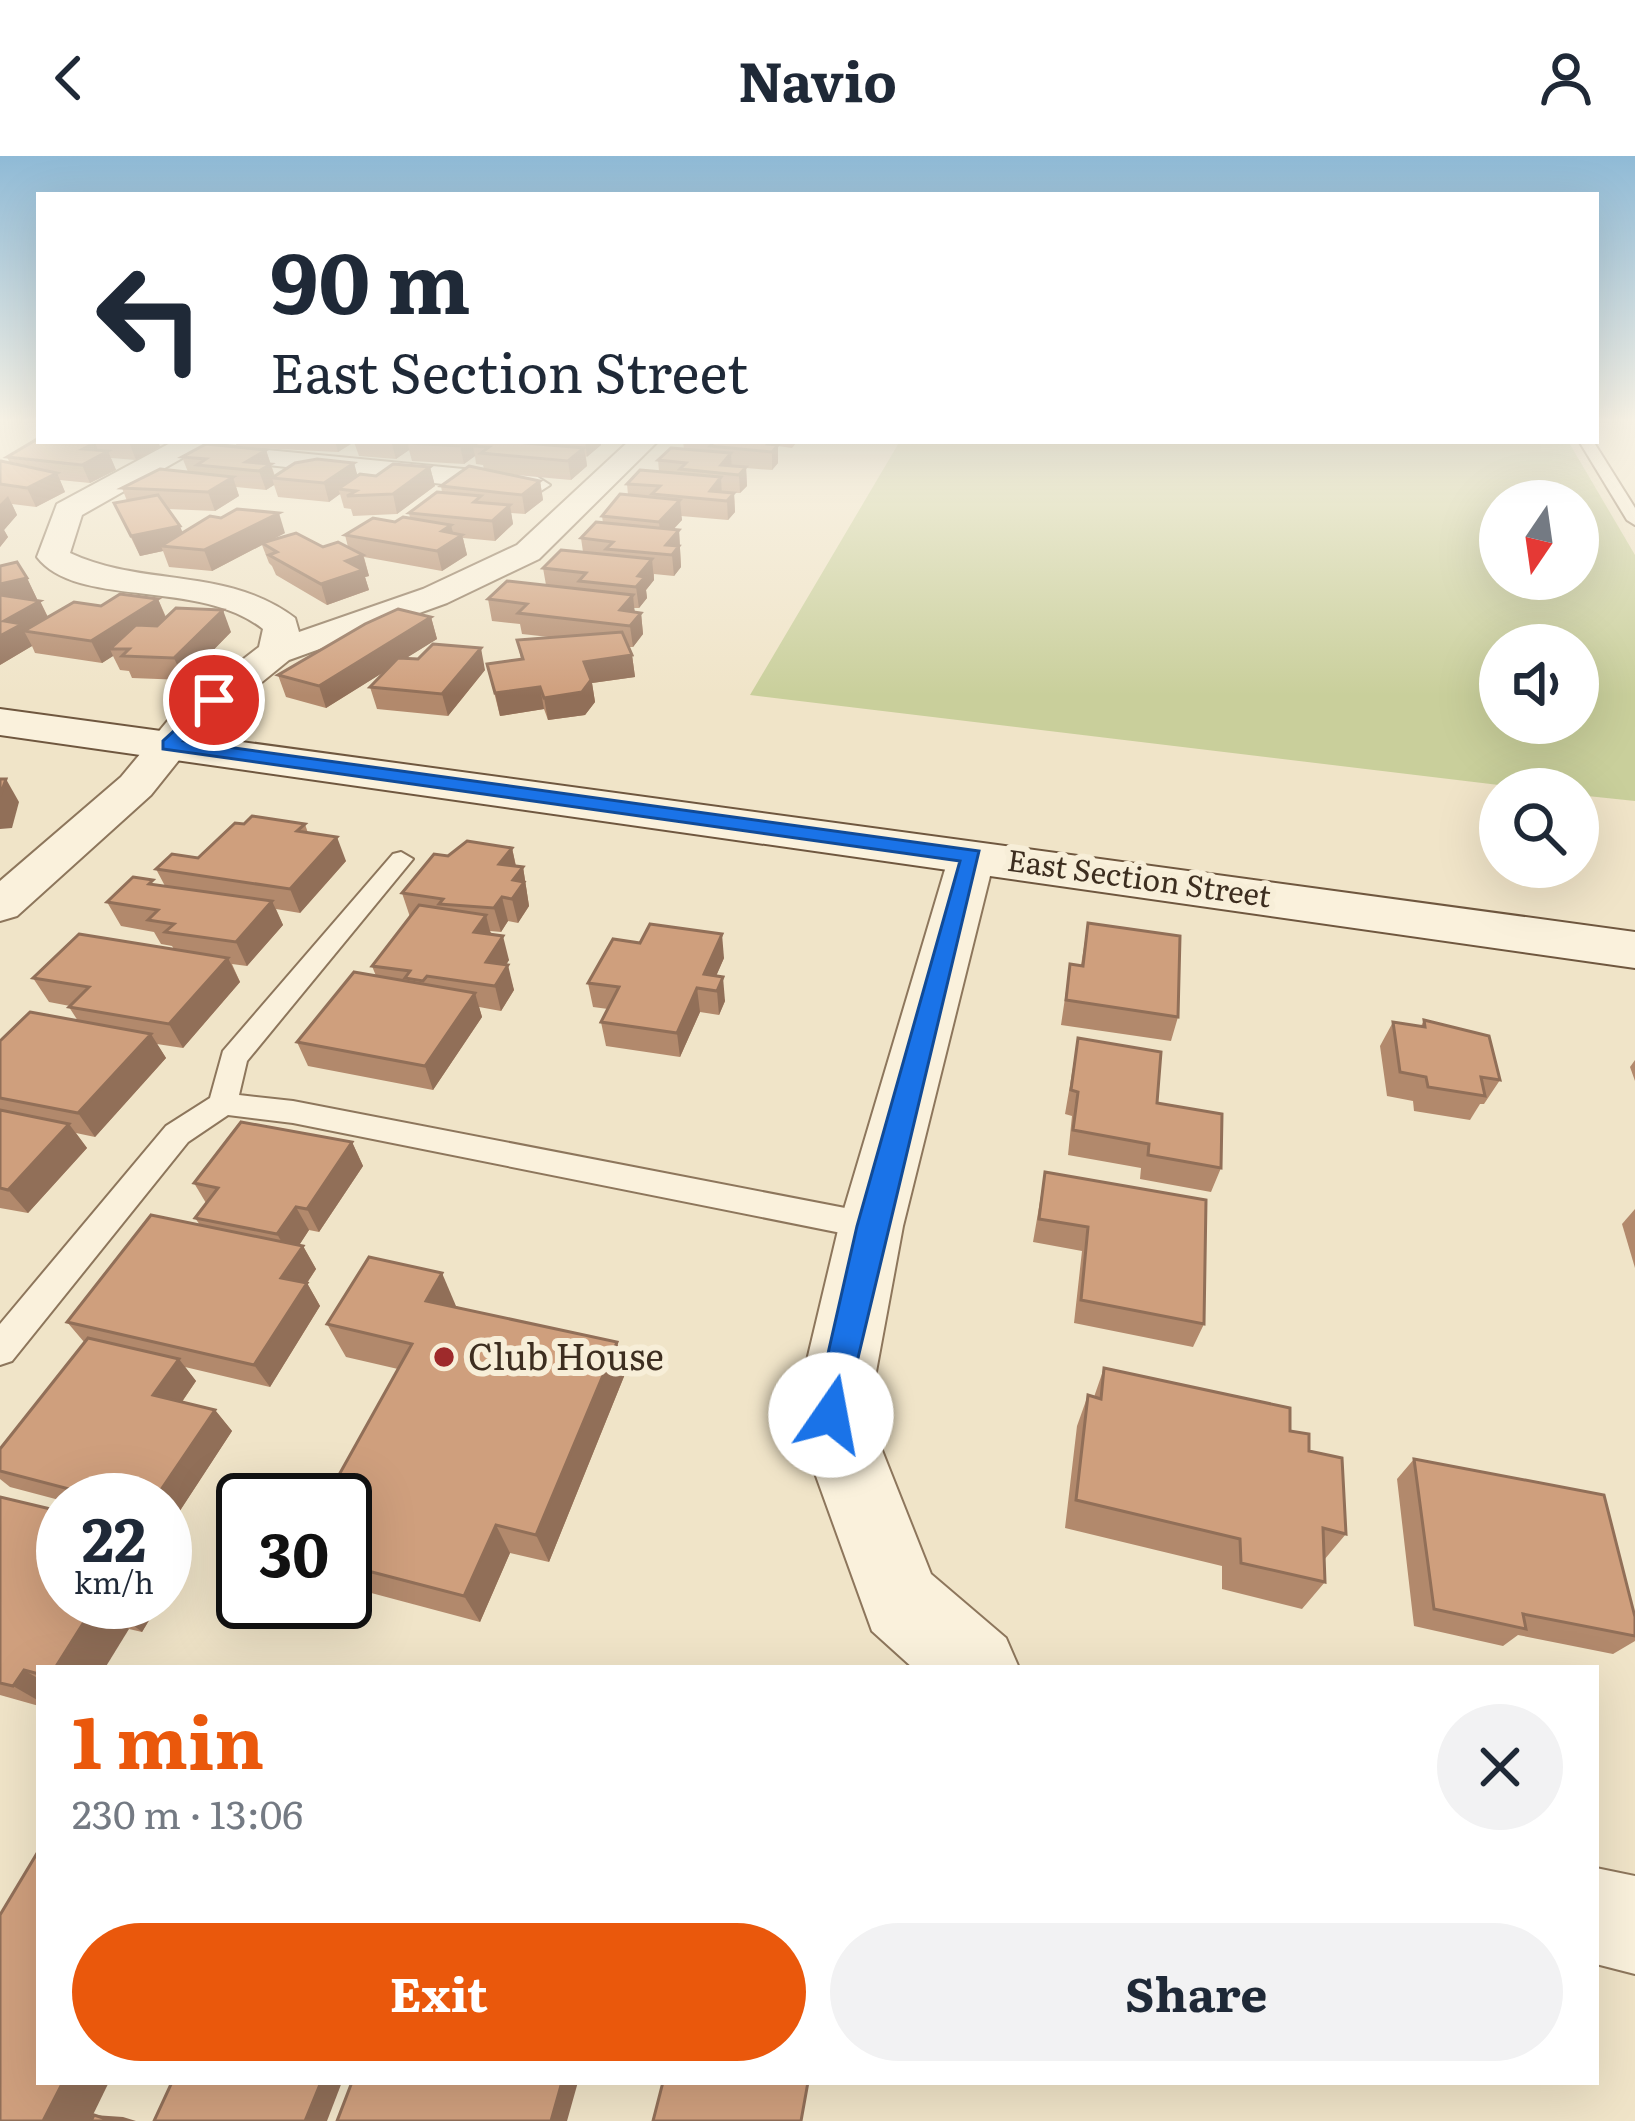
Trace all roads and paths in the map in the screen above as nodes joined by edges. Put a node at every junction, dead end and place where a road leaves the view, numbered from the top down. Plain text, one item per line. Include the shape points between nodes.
1 (67, 513) edge
2 (567, 513) edge
3 (276, 652) junction
4 (0, 722) edge
5 (170, 745) junction
6 (972, 856) junction
7 (401, 859) dead end
8 (0, 906) edge
9 (1635, 950) edge
10 (223, 1104) junction
11 (871, 1226) junction
12 (0, 1350) edge
13 (973, 1665) edge
14 (1599, 1917) edge
15 (1635, 1925) edge

1 - 3 street via 53,556 95,576 227,590 282,626
2 - 3 street via 528,552 435,596
3 - 5 street
4 - 5 street, East Section Street
5 - 6 street, East Section Street
5 - 8 street via 136,786
6 - 9 street, East Section Street
6 - 11 street
7 - 10 lane via 233,1058
10 - 11 lane
10 - 12 lane via 176,1134
11 - 13 street via 831,1415 901,1602
14 - 15 street

